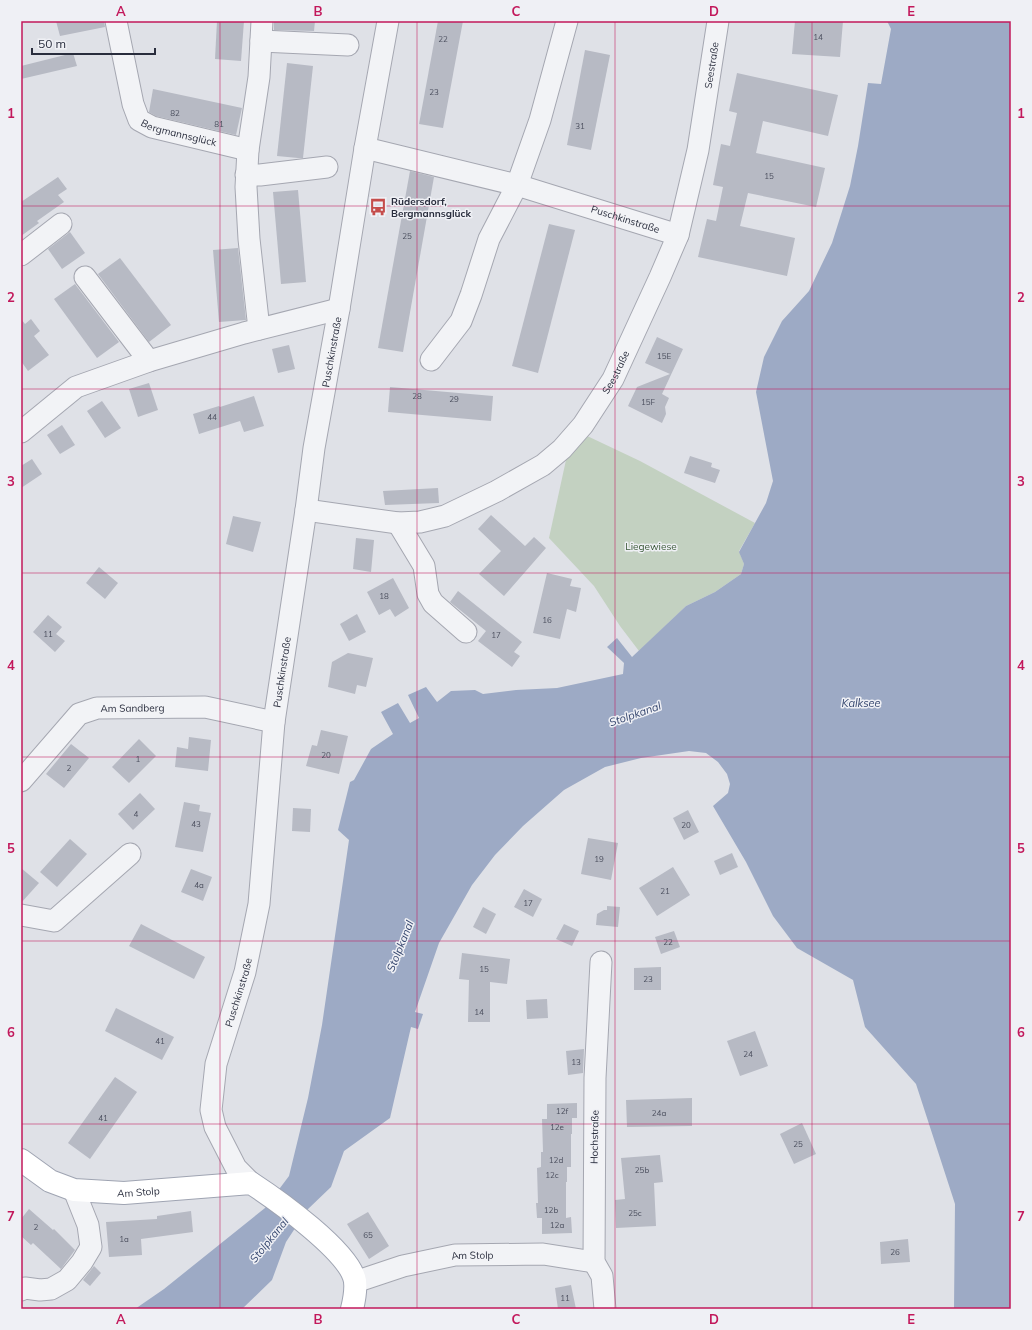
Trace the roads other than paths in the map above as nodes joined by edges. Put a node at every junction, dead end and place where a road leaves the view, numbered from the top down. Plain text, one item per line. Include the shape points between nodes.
1 (116, 21) edge
2 (388, 21) edge
3 (565, 21) edge
4 (718, 21) edge
5 (262, 31) edge
6 (348, 45) dead end
7 (364, 148) junction
8 (248, 150) junction
9 (327, 167) dead end
10 (246, 175) junction
11 (517, 186) junction
12 (61, 224) dead end
13 (678, 235) junction
14 (21, 255) edge
15 (85, 277) dead end
16 (339, 309) junction
17 (259, 329) junction
18 (431, 360) dead end
19 (150, 361) junction
20 (22, 429) edge
21 (306, 510) junction
22 (398, 523) junction
23 (466, 632) dead end
24 (274, 722) junction
25 (21, 781) edge
26 (130, 854) dead end
27 (21, 916) edge
28 (601, 962) dead end
29 (21, 1160) edge
30 (257, 1187) junction
31 (74, 1190) junction
32 (594, 1262) junction
33 (355, 1282) junction
34 (21, 1290) edge
35 (352, 1309) edge
36 (605, 1309) edge

1 - 8 street, Bergmannsglück via 133,104 139,120 152,127
2 - 7 street, Puschkinstraße
3 - 11 street via 540,120
4 - 13 street, Seestraße via 698,150
5 - 6 street
5 - 8 street via 259,77
7 - 11 street, Puschkinstraße
7 - 16 street, Puschkinstraße
8 - 10 street
9 - 10 street
10 - 17 street via 249,239
11 - 13 street, Puschkinstraße
11 - 18 street via 489,239 461,321
12 - 14 street
13 - 22 street, Seestraße via 613,379 583,425 562,449 543,465 445,516 420,522
15 - 19 street
16 - 17 street
16 - 21 street, Puschkinstraße via 314,448
17 - 19 street
19 - 20 street via 76,387
21 - 22 street, Seestraße
21 - 24 street, Puschkinstraße
22 - 23 street via 424,566 428,594 433,603
24 - 25 street, Am Sandberg via 205,707 97,708 79,714
24 - 30 street, Puschkinstraße via 259,904 245,972 216,1064 211,1110 215,1127 236,1168
26 - 27 street via 54,921
28 - 32 street, Hochstraße via 595,1078
29 - 31 main road, Am Stolp via 50,1181
30 - 31 main road, Am Stolp via 124,1193
30 - 33 main road via 319,1233 350,1269
31 - 34 street via 88,1225 91,1247 67,1280 51,1289
32 - 33 street, Am Stolp via 543,1254 455,1255 403,1266
32 - 36 street, Hochstraße via 602,1276
33 - 35 main road

